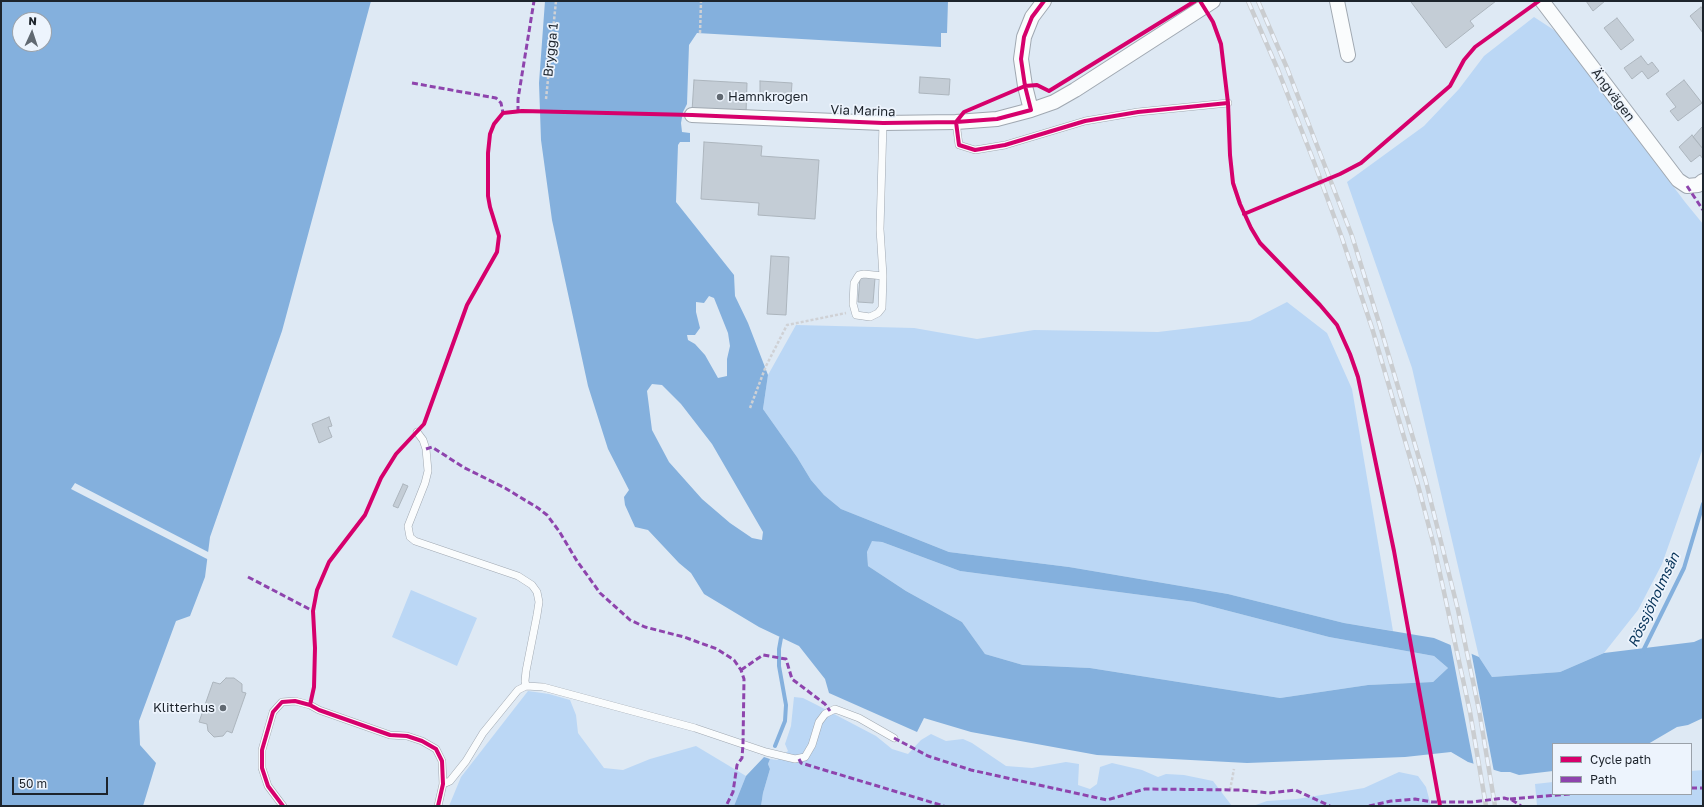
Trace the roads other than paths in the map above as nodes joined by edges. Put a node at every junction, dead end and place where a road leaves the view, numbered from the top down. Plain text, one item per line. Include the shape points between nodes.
1 (1044, 1) edge
2 (1213, 1) edge
3 (1337, 1) edge
4 (1542, 1) edge
5 (1348, 55) dead end
6 (1228, 103) dead end
7 (1031, 110) junction
8 (692, 115) dead end
9 (956, 122) junction
10 (883, 123) junction
11 (1703, 181) edge
12 (884, 276) junction
13 (416, 432) dead end
14 (526, 686) junction
15 (894, 738) dead end
16 (443, 784) junction
17 (283, 806) edge
18 (438, 806) edge

1 - 7 street via 1032,17 1024,37 1021,59
2 - 7 street, Via Marina via 1075,90 1054,102
3 - 5 street
4 - 11 street, Ängvägen via 1678,180 1687,186
6 - 9 lane via 1138,112 1085,121 1005,145 975,150 959,145
7 - 9 street, Via Marina via 997,119
8 - 10 street, Via Marina
9 - 10 street, Via Marina
10 - 12 lane via 880,228
12 - 12 lane via 882,308 870,317 856,315 853,304 856,278 864,274
13 - 14 lane via 426,449 428,471 426,483 408,526 410,537 518,576 532,585 537,592 539,602 536,629 526,670
14 - 15 lane via 543,687 695,728 795,759 805,757 812,745 819,722 825,714 835,709 859,718
14 - 16 lane via 518,690 483,733 466,761 450,781
16 - 17 lane via 442,761 436,750 422,741 407,736 390,735 310,705 295,701 282,702 273,712 267,729 262,750 262,768 268,786
16 - 18 lane

